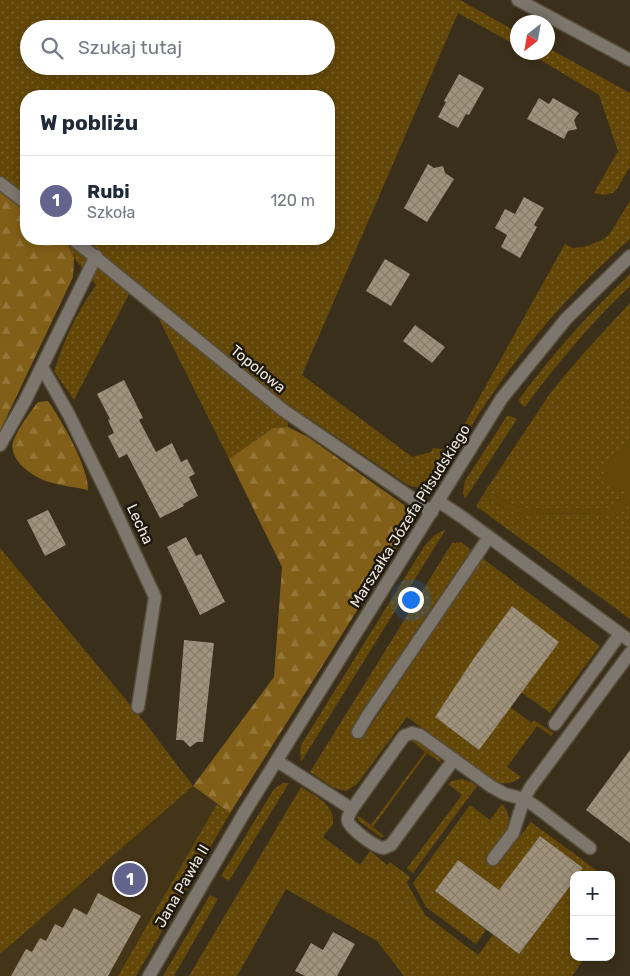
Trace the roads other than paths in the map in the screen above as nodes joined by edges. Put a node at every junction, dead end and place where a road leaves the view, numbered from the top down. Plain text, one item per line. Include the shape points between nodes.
1 (518, 0) edge
2 (630, 60) edge
3 (0, 183) edge
4 (20, 198) edge
5 (81, 245) edge
6 (96, 256) junction
7 (630, 256) edge
8 (42, 367) junction
9 (0, 446) edge
10 (435, 507) junction
11 (489, 537) junction
12 (625, 637) edge
13 (630, 653) edge
14 (138, 707) dead end
15 (554, 724) dead end
16 (358, 732) dead end
17 (454, 759) junction
18 (277, 761) junction
19 (524, 799) junction
20 (352, 809) junction
21 (244, 813) joint
22 (590, 848) dead end
23 (493, 860) dead end
24 (148, 976) edge

1 - 2 street
3 - 4 street
5 - 6 street, Topolowa
6 - 8 street
6 - 10 street, Topolowa via 283,410
7 - 10 street, Marszałka Józefa Piłsudskiego via 566,319 502,398
8 - 9 street
8 - 14 street, Lecha via 73,423 155,597
10 - 11 street, Topolowa via 462,517
10 - 18 street, Marszałka Józefa Piłsudskiego
11 - 12 street, Topolowa
11 - 16 street
12 - 15 street
13 - 19 street
17 - 19 street via 492,788
17 - 20 street via 420,735 404,736
17 - 20 street via 392,845 376,846 351,827 348,815
18 - 20 street
18 - 21 street, Marszałka Józefa Piłsudskiego
19 - 22 street
19 - 23 street via 513,833
21 - 24 street, Jana Pawła II

